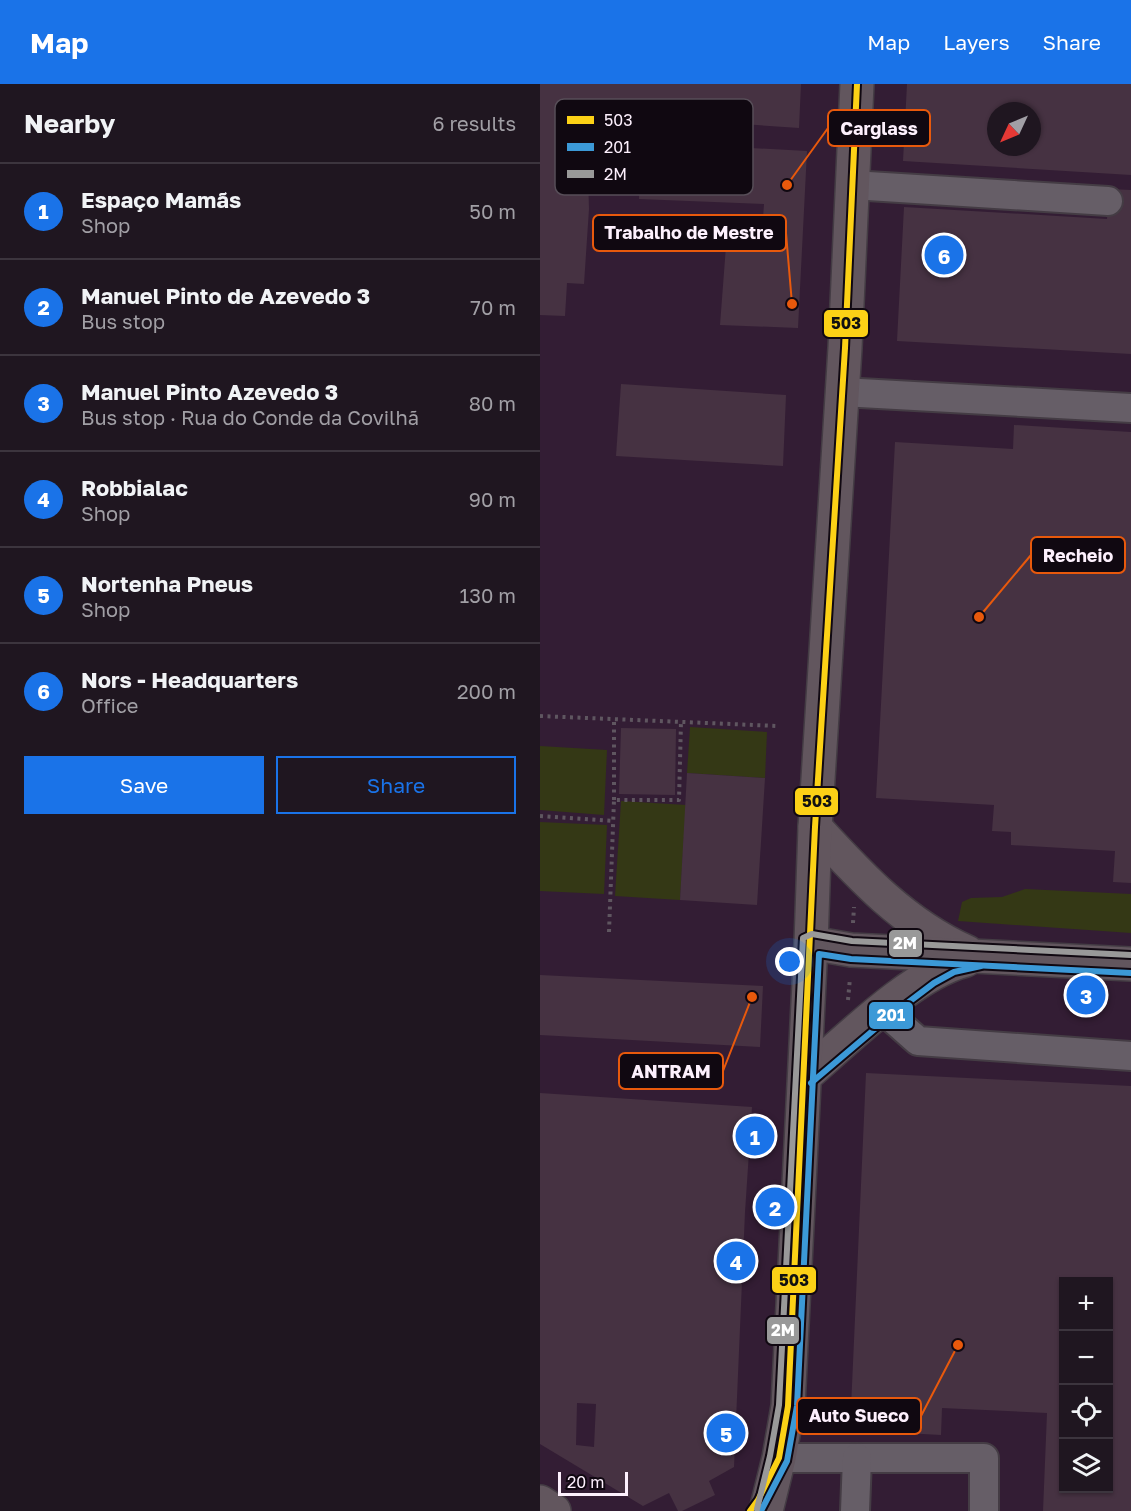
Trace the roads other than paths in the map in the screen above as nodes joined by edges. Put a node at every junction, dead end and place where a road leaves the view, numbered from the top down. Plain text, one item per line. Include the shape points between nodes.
1 (856, 84) edge
2 (852, 185) junction
3 (1108, 201) dead end
4 (842, 392) junction
5 (1131, 408) edge
6 (814, 827) junction
7 (811, 943) junction
8 (979, 957) junction
9 (1131, 964) edge
10 (883, 1010) junction
11 (1131, 1056) edge
12 (805, 1076) junction
13 (779, 1458) junction
14 (857, 1458) junction
15 (540, 1502) edge
16 (554, 1511) edge
17 (750, 1511) edge
18 (766, 1511) edge
19 (786, 1511) edge
20 (855, 1511) edge
21 (984, 1511) edge

1 - 2 main road
2 - 3 lane
2 - 4 main road
4 - 5 lane
4 - 6 main road
6 - 7 main road
6 - 8 main road via 891,905 931,934
7 - 8 main road via 851,950
7 - 12 main road
8 - 9 main road
8 - 10 main road via 928,975
10 - 11 lane via 918,1041
10 - 12 main road
12 - 13 main road via 788,1406
13 - 14 lane
13 - 17 main road
13 - 18 main road
13 - 19 main road via 784,1471
14 - 20 lane
14 - 21 lane via 984,1458
15 - 16 main road

